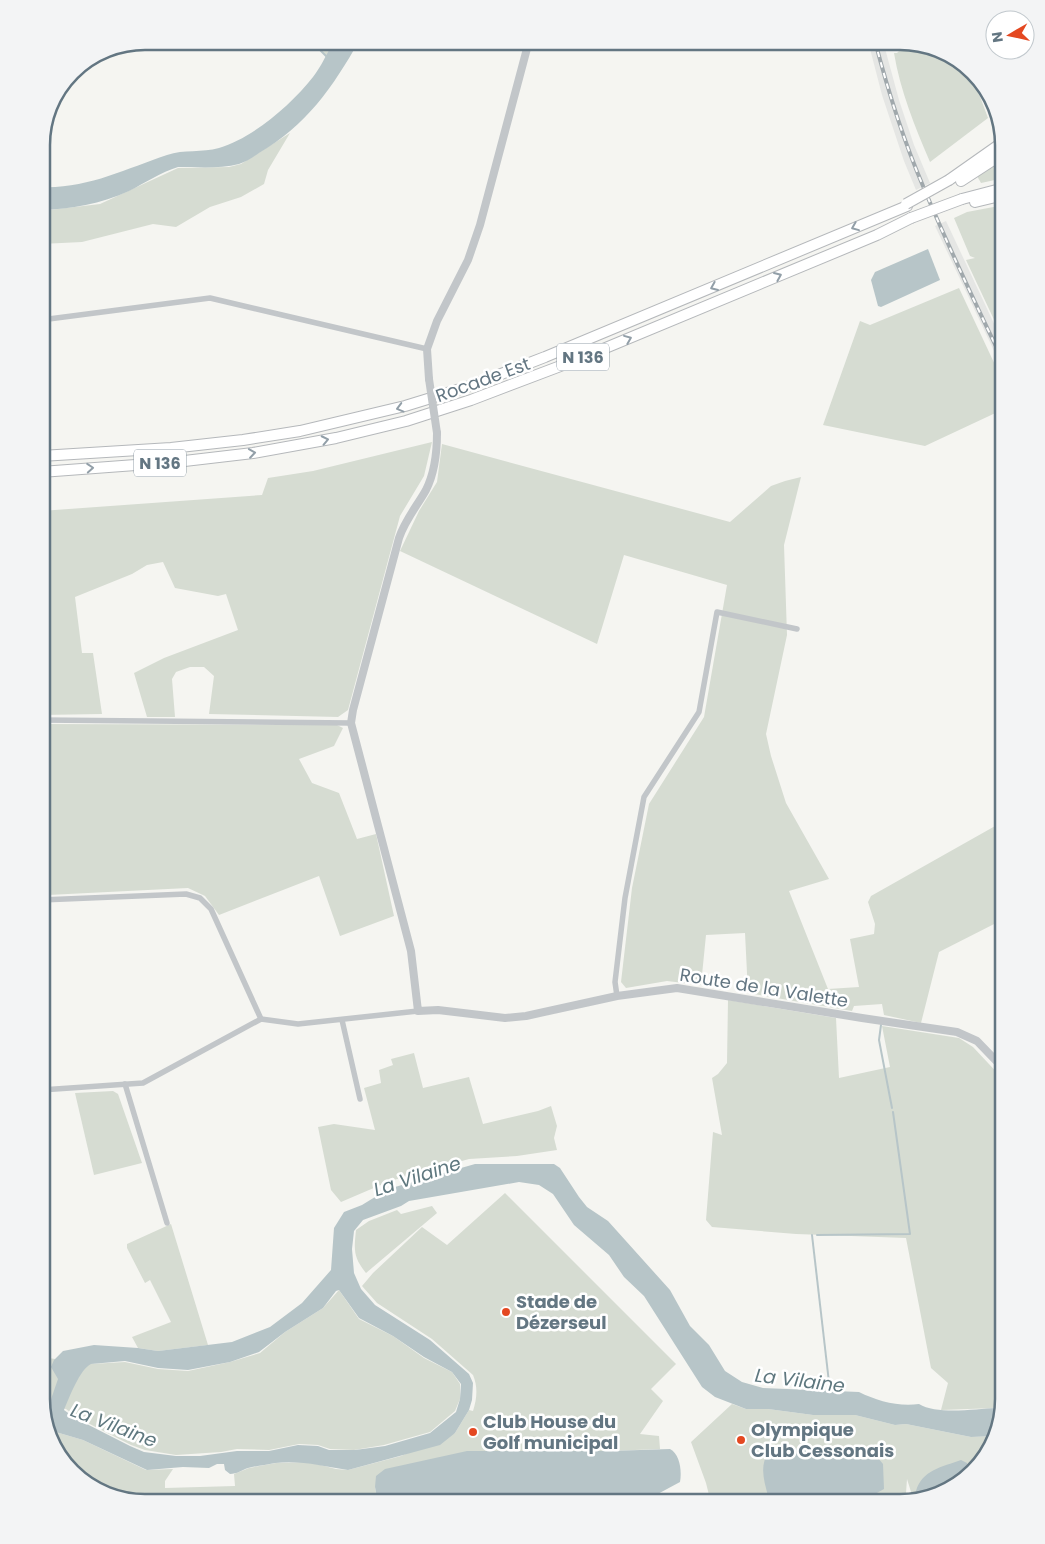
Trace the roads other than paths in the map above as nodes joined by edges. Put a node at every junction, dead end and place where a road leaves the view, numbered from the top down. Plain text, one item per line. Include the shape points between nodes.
1 (526, 50) edge
2 (995, 148) edge
3 (995, 158) edge
4 (950, 183) junction
5 (995, 191) edge
6 (995, 197) edge
7 (964, 202) junction
8 (50, 319) edge
9 (427, 348) junction
10 (50, 455) edge
11 (50, 471) edge
12 (797, 629) dead end
13 (50, 720) edge
14 (351, 723) junction
15 (50, 900) edge
16 (617, 996) junction
17 (418, 1011) junction
18 (260, 1019) junction
19 (342, 1020) junction
20 (995, 1060) edge
21 (125, 1084) junction
22 (50, 1089) edge
23 (360, 1099) dead end
24 (168, 1223) dead end

1 - 9 street via 480,225 468,260
2 - 4 highway, N 136
3 - 4 highway, N 136
4 -> 10 highway, Rocade Est / N 136, bridge via 904,206 546,357 413,404 274,436 171,448
5 - 7 highway, N 136
6 - 7 highway, N 136
11 -> 7 highway, Rocade Est / N 136 via 244,454 336,438 406,421 579,359
8 - 9 street via 210,298
9 - 14 street, bridge via 437,433 434,470 399,538
12 - 16 street via 717,612 699,712 644,797 625,898 615,982
13 - 14 street
14 - 17 street via 411,951
15 - 18 street via 186,894 200,898 211,909
16 - 17 street, Route de la Valette via 505,1018 438,1010
16 - 20 street, Route de la Valette via 677,988 945,1029 977,1041
17 - 19 street
18 - 19 street via 298,1024
18 - 21 street via 143,1083
19 - 23 street
21 - 22 street
21 - 24 street

